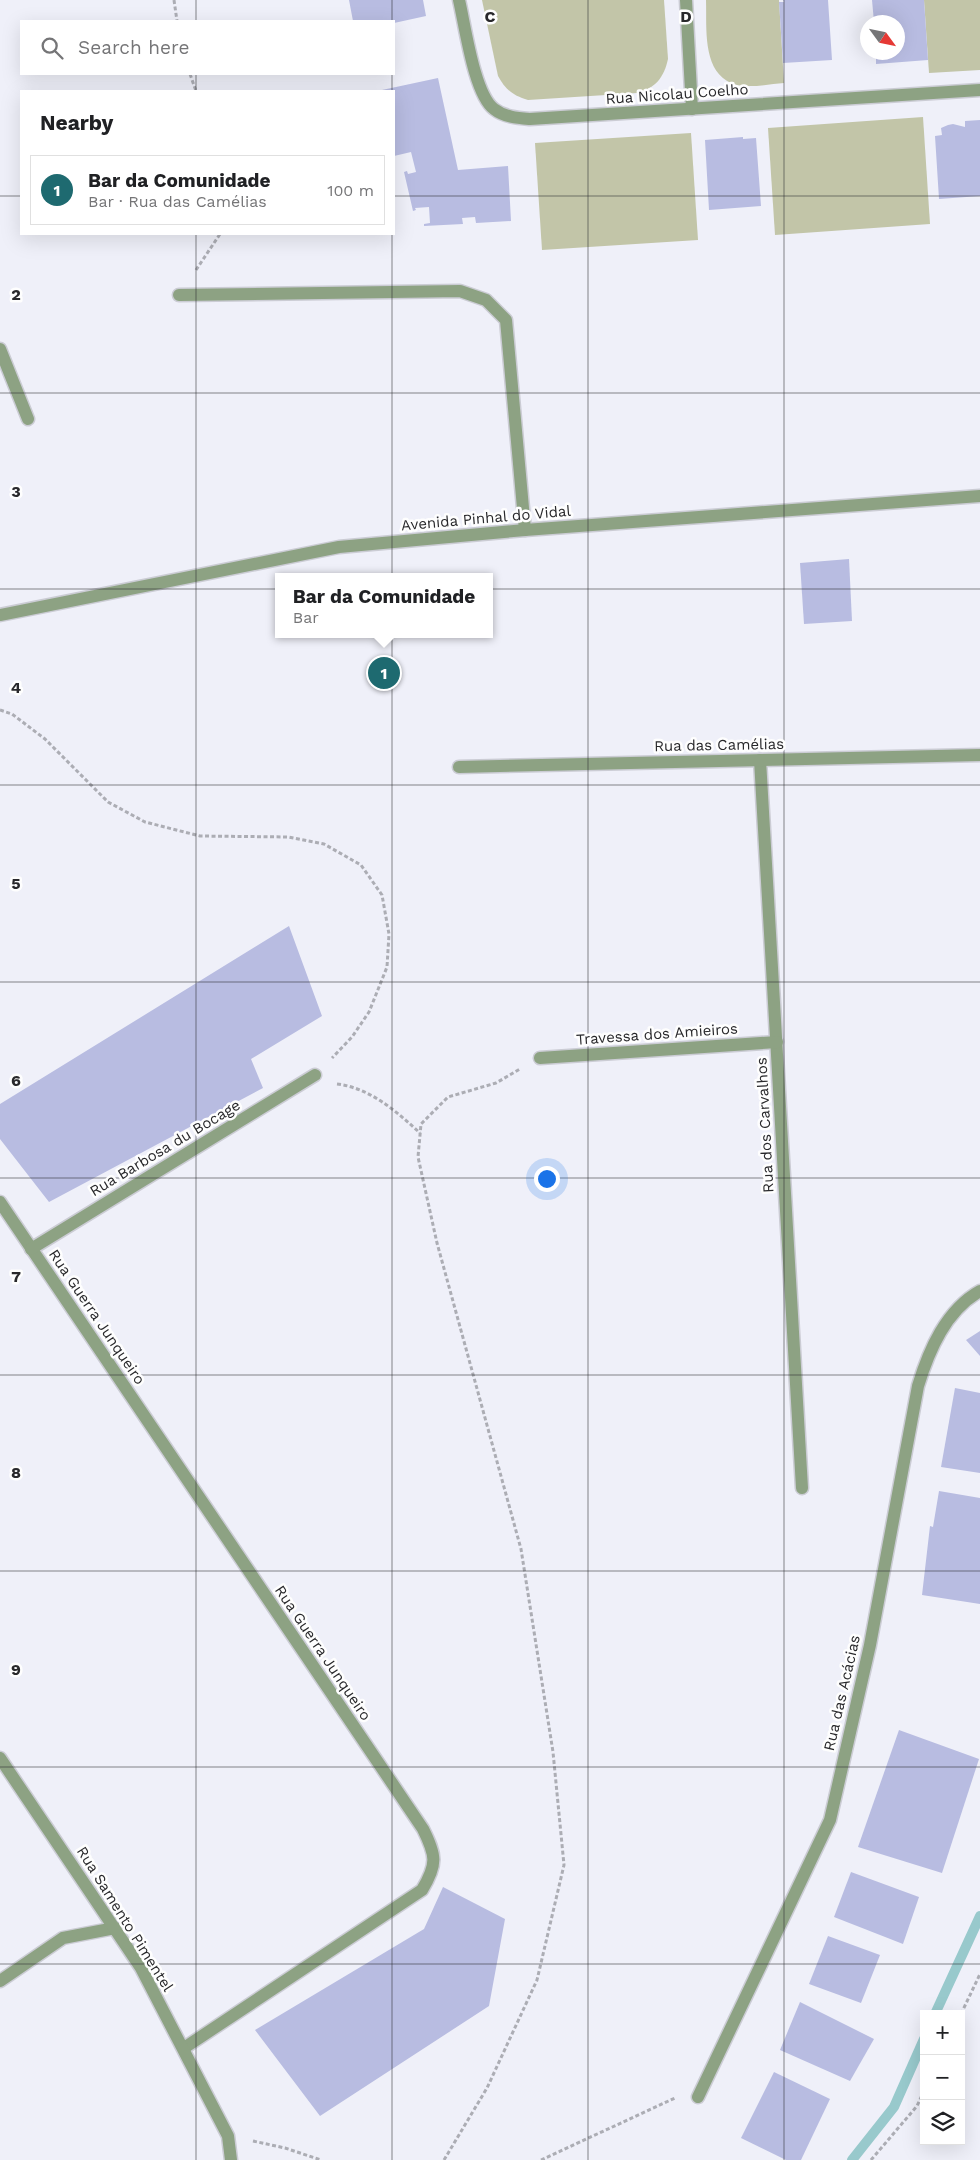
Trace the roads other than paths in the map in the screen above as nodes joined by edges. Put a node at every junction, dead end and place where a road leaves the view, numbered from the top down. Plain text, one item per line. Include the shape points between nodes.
1 (459, 0) edge
2 (686, 0) edge
3 (980, 90) edge
4 (692, 109) junction
5 (179, 295) road end
6 (0, 349) edge
7 (28, 419) dead end
8 (980, 496) edge
9 (525, 530) junction
10 (0, 616) edge
11 (980, 754) edge
12 (760, 760) junction
13 (459, 767) dead end
14 (777, 1042) junction
15 (540, 1058) road end
16 (315, 1075) road end
17 (0, 1202) edge
18 (31, 1249) junction
19 (980, 1291) edge
20 (802, 1488) dead end
21 (0, 1758) edge
22 (115, 1928) junction
23 (0, 1981) edge
24 (184, 2048) junction
25 (698, 2097) road end
26 (231, 2160) edge

1 - 4 street, Rua Nicolau Coelho via 482,94 493,109 511,118
2 - 4 street
3 - 4 street, Rua Nicolau Coelho
5 - 9 street via 460,290 486,300 506,320
6 - 7 street
8 - 9 street, Avenida Pinhal do Vidal
9 - 10 street, Avenida Pinhal do Vidal via 338,547
11 - 12 street, Rua das Camélias
12 - 13 street, Rua das Camélias
12 - 14 street, Rua dos Carvalhos
14 - 15 street, Travessa dos Amieiros
14 - 20 street, Rua dos Carvalhos
16 - 18 street, Rua Barbosa du Bocage
17 - 18 street, Rua Guerra Junqueiro
18 - 24 street, Rua Guerra Junqueiro via 423,1829 435,1861 422,1890
19 - 25 street, Rua das Acácias via 958,1309 943,1329 928,1356 918,1386 870,1645 830,1820
21 - 22 street, Rua Samento Pimentel
22 - 23 street via 63,1938
22 - 24 street, Rua Samento Pimentel via 141,1968
24 - 26 street, Rua Samento Pimentel via 228,2136

